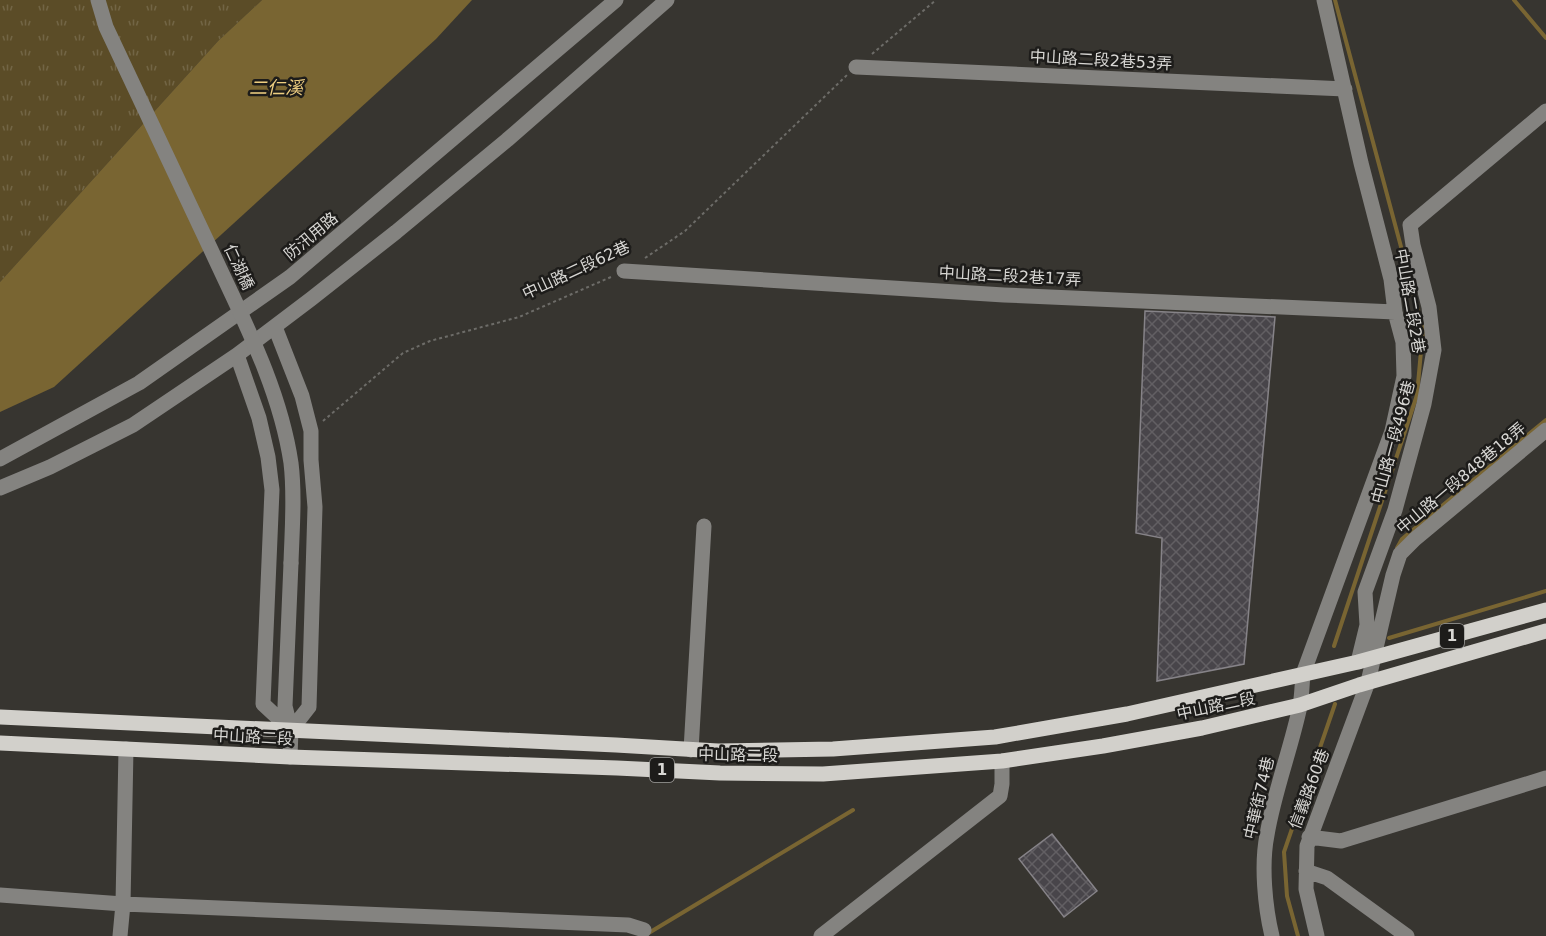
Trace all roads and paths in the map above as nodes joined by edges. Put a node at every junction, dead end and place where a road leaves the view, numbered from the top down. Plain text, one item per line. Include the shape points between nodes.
1 (98, 0) edge
2 (616, 0) edge
3 (667, 0) edge
4 (936, 0) edge
5 (1324, 0) edge
6 (856, 67) junction
7 (1345, 89) junction
8 (1546, 111) edge
9 (624, 271) junction
10 (1395, 312) junction
11 (275, 327) junction
12 (237, 355) junction
13 (1546, 430) edge
14 (310, 431) junction
15 (0, 459) edge
16 (0, 488) edge
17 (704, 526) dead end
18 (1546, 610) edge
19 (1546, 631) edge
20 (1373, 658) junction
21 (1358, 662) junction
22 (1309, 672) junction
23 (1364, 684) junction
24 (1300, 705) junction
25 (0, 717) edge
26 (291, 730) junction
27 (0, 743) edge
28 (126, 749) junction
29 (691, 750) junction
30 (290, 757) junction
31 (1002, 760) junction
32 (1546, 778) edge
33 (1310, 837) junction
34 (1306, 871) junction
35 (0, 895) edge
36 (123, 904) junction
37 (644, 930) dead end
38 (120, 936) edge
39 (821, 936) edge
40 (1272, 936) edge
41 (1317, 936) edge
42 (1407, 936) edge

1 - 26 street, 仁湖橋, bridge via 106,27 238,307 278,405 291,463 293,506 285,706
2 - 15 street, 防汛用路 via 290,277 139,383
3 - 11 street via 507,140
4 - 6 path, 中山路二段62巷
5 - 7 street, 中山路二段2巷
6 - 7 street, 中山路二段2巷53弄
6 - 9 path, 中山路二段62巷 via 685,231
7 - 10 street, 中山路二段2巷 via 1391,279
8 - 21 street, 中山路一段496巷 via 1410,225 1429,307 1434,350 1424,404 1395,510 1365,592 1367,625
9 - 10 street, 中山路二段2巷17弄 via 1004,295
9 - 14 path, 中山路二段62巷 via 519,317 430,341 404,353
10 - 22 street, 中山路二段2巷 via 1403,342 1404,376 1392,431
11 - 12 street
11 - 14 street via 302,396
12 - 16 street via 133,425
12 - 26 street via 259,418 272,490 263,704
13 - 20 street, 中山路一段848巷18弄 via 1400,554
14 - 26 street via 315,507 309,707
17 - 29 street
18 - 20 main road, 1
19 - 23 main road, 1
20 - 21 main road, 1
20 - 23 street, 信義路60巷
21 - 22 main road, 中山路二段 / 1
22 - 24 street, 中山路二段2巷
22 - 29 main road, 中山路二段 / 1 via 1127,714 995,737 833,749
23 - 24 main road, 中山路二段 / 1
23 - 33 street, 信義路60巷
24 - 31 main road, 中山路二段 / 1 via 1202,728
24 - 40 street, 中華街74巷 via 1266,836 1264,860
25 - 26 main road, 中山路二段 / 1
26 - 29 main road, 中山路二段 / 1
26 - 30 street
27 - 28 main road, 中山路二段 / 1
28 - 30 main road, 中山路二段 / 1
28 - 36 street
30 - 31 main road, 中山路二段 / 1 via 754,774 823,774
31 - 39 street via 1000,796
32 - 33 street via 1341,841
33 - 34 street, 信義路60巷
34 - 41 street, 信義路60巷 via 1306,889
34 - 42 street via 1327,878
35 - 36 street
36 - 37 street via 628,925
36 - 38 street

